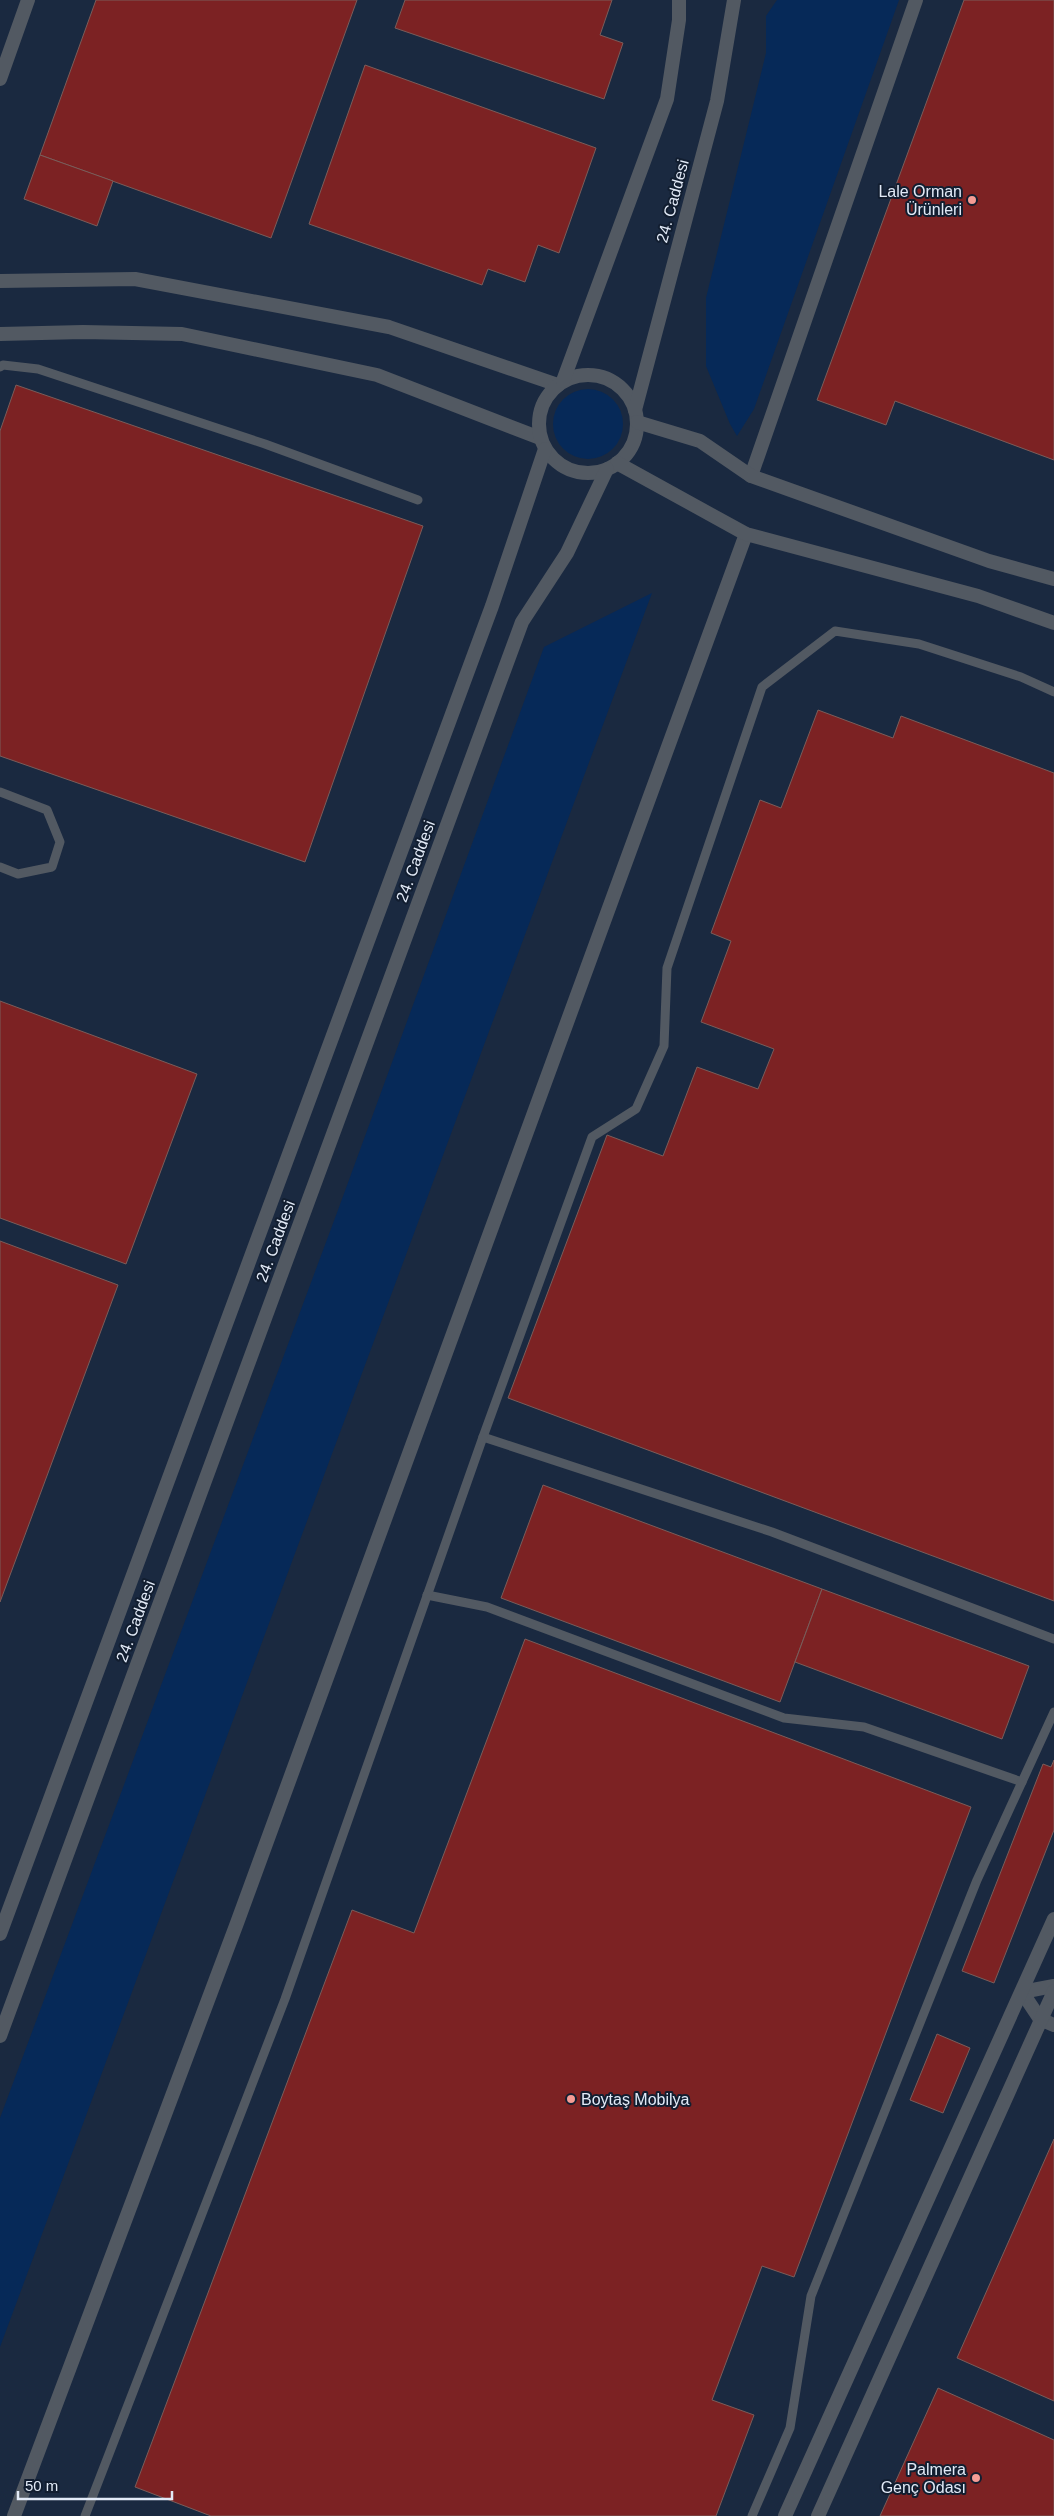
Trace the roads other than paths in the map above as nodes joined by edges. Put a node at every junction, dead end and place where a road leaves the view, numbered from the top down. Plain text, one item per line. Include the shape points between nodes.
1 (28, 0) edge
2 (679, 0) edge
3 (734, 0) edge
4 (916, 0) edge
5 (0, 79) edge
6 (0, 281) edge
7 (0, 334) edge
8 (0, 367) edge
9 (561, 383) junction
10 (636, 416) junction
11 (543, 443) junction
12 (612, 466) junction
13 (751, 476) junction
14 (418, 500) dead end
15 (746, 534) junction
16 (1054, 579) edge
17 (1054, 623) edge
18 (1054, 692) edge
19 (0, 792) edge
20 (0, 867) edge
21 (483, 1437) junction
22 (427, 1595) junction
23 (1054, 1639) edge
24 (1054, 1712) edge
25 (1022, 1782) junction
26 (1054, 1919) edge
27 (0, 1934) edge
28 (1054, 1986) edge
29 (1054, 1991) edge
30 (1022, 1992) junction
31 (1040, 2019) junction
32 (1054, 2026) edge
33 (0, 2036) edge
34 (14, 2516) edge
35 (85, 2516) edge
36 (752, 2516) edge
37 (785, 2516) edge
38 (818, 2516) edge

1 - 5 street
2 - 9 street via 680,20 667,99
3 - 10 street, 24. Caddesi via 717,100
4 - 13 street
6 - 9 street via 135,279 389,327
7 - 11 street via 182,334 377,375
8 - 14 lane via 38,369 227,431
9 - 10 street via 580,375 603,377 623,390
9 - 11 street via 550,393 539,414
10 - 12 street via 632,445
10 - 13 street via 700,441
11 - 12 street via 552,458 572,471 590,473
11 - 27 street, 24. Caddesi via 492,606
12 - 15 street
12 - 33 street, 24. Caddesi via 567,553 522,622
13 - 16 street via 989,561
15 - 17 street via 978,596
15 - 34 street via 241,1913
18 - 21 lane via 1021,677 919,644 835,631 762,687 667,968 664,1046 636,1109 592,1137
19 - 20 lane via 47,810 60,842 52,867 18,874
21 - 22 lane
21 - 23 lane via 772,1532
22 - 25 lane via 487,1607 784,1718 864,1727
22 - 35 lane via 285,1999
24 - 25 lane
25 - 36 lane via 977,1880 811,2296 790,2428
26 - 30 street
28 - 30 street
29 - 31 street
30 - 31 street
30 - 37 street
31 - 32 street
31 - 38 street

